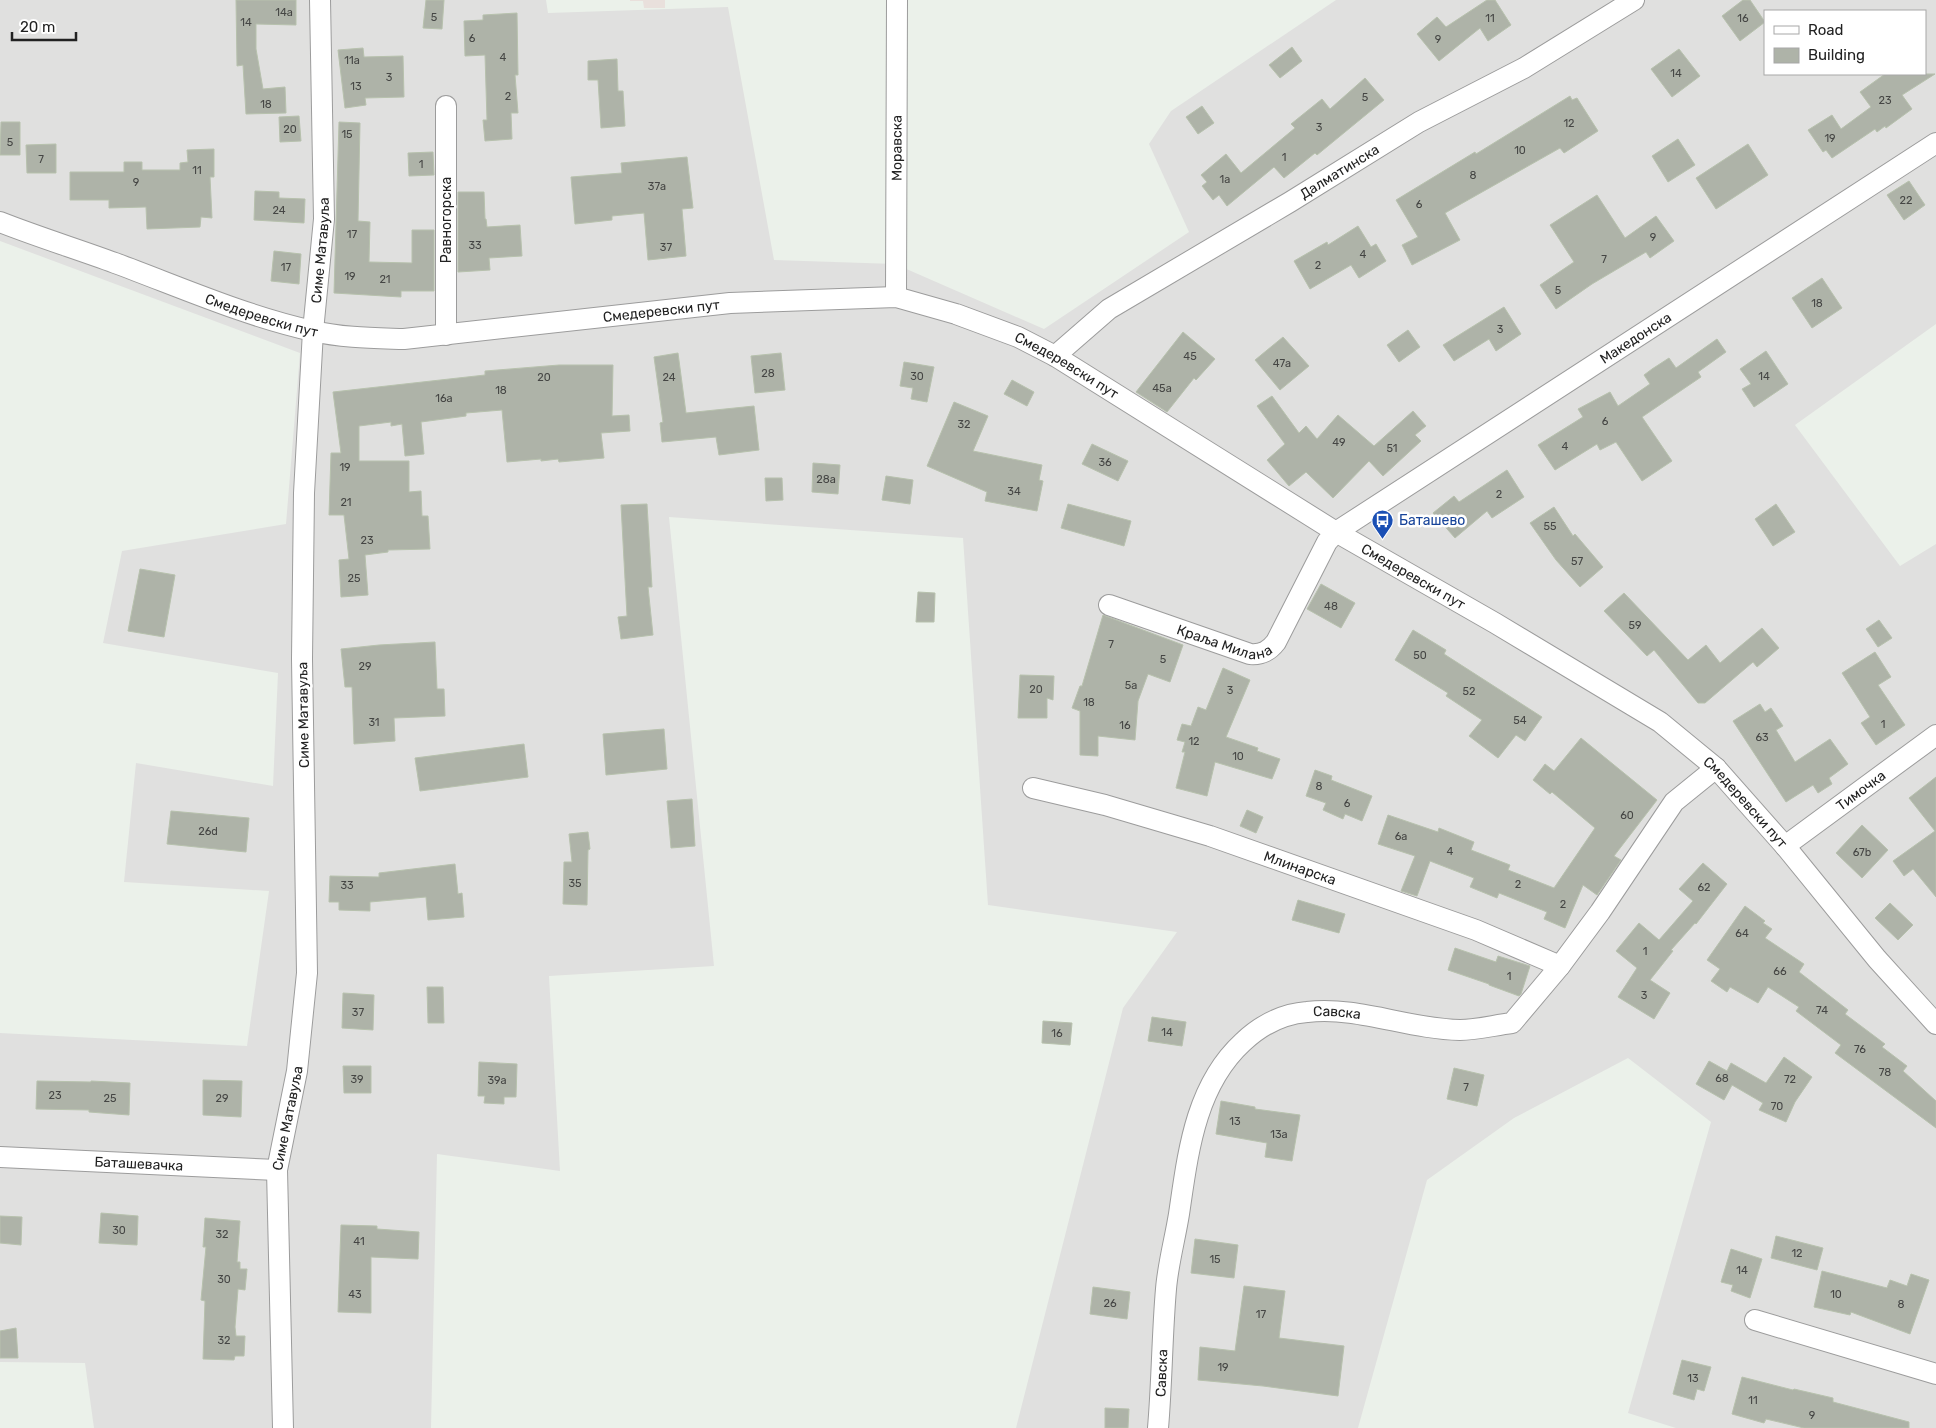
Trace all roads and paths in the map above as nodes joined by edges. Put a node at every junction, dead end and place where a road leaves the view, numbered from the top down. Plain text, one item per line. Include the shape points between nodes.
1 (320, 0) edge
2 (896, 0) edge
3 (1634, 0) edge
4 (446, 106) dead end
5 (1936, 143) edge
6 (0, 222) edge
7 (896, 297) junction
8 (313, 331) junction
9 (446, 335) junction
10 (1055, 356) junction
11 (1336, 532) junction
12 (1108, 605) dead end
13 (1936, 735) edge
14 (1716, 768) junction
15 (1033, 788) dead end
16 (1785, 846) junction
17 (1560, 966) junction
18 (1933, 1015) edge
19 (0, 1157) edge
20 (277, 1170) junction
21 (1755, 1320) dead end
22 (1936, 1374) edge
23 (284, 1428) edge
24 (1158, 1428) edge

1 - 8 street, Симе Матавуља via 324,219
2 - 7 street, Моравска
3 - 10 street, Далматинска via 1524,68 1419,122 1109,309
4 - 9 street, Равногорска
5 - 11 street, Македонска
6 - 8 street, Смедеревски пут via 244,311
7 - 9 street, Смедеревски пут via 730,302
7 - 10 street, Смедеревски пут via 956,314 1018,337
8 - 9 street, Смедеревски пут via 404,339
8 - 20 street, Симе Матавуља via 304,494 302,620 307,973 297,1071
10 - 11 street, Смедеревски пут
11 - 12 street, Краља Милана via 1327,542 1276,642 1264,653 1250,654
11 - 14 street, Смедеревски пут via 1660,722
13 - 16 street, Тимочка
14 - 16 street, Смедеревски пут
14 - 17 street, Савска via 1674,802
15 - 17 street, Млинарска via 1210,836 1476,930
16 - 18 street, Смедеревски пут via 1877,958
17 - 24 street, Савска via 1512,1023 1460,1030 1339,1011 1306,1012 1275,1019 1255,1031 1222,1065 1210,1084 1196,1120 1187,1159 1166,1287
19 - 20 street, Баташевачка
20 - 23 street, Симе Матавуља
21 - 22 street

